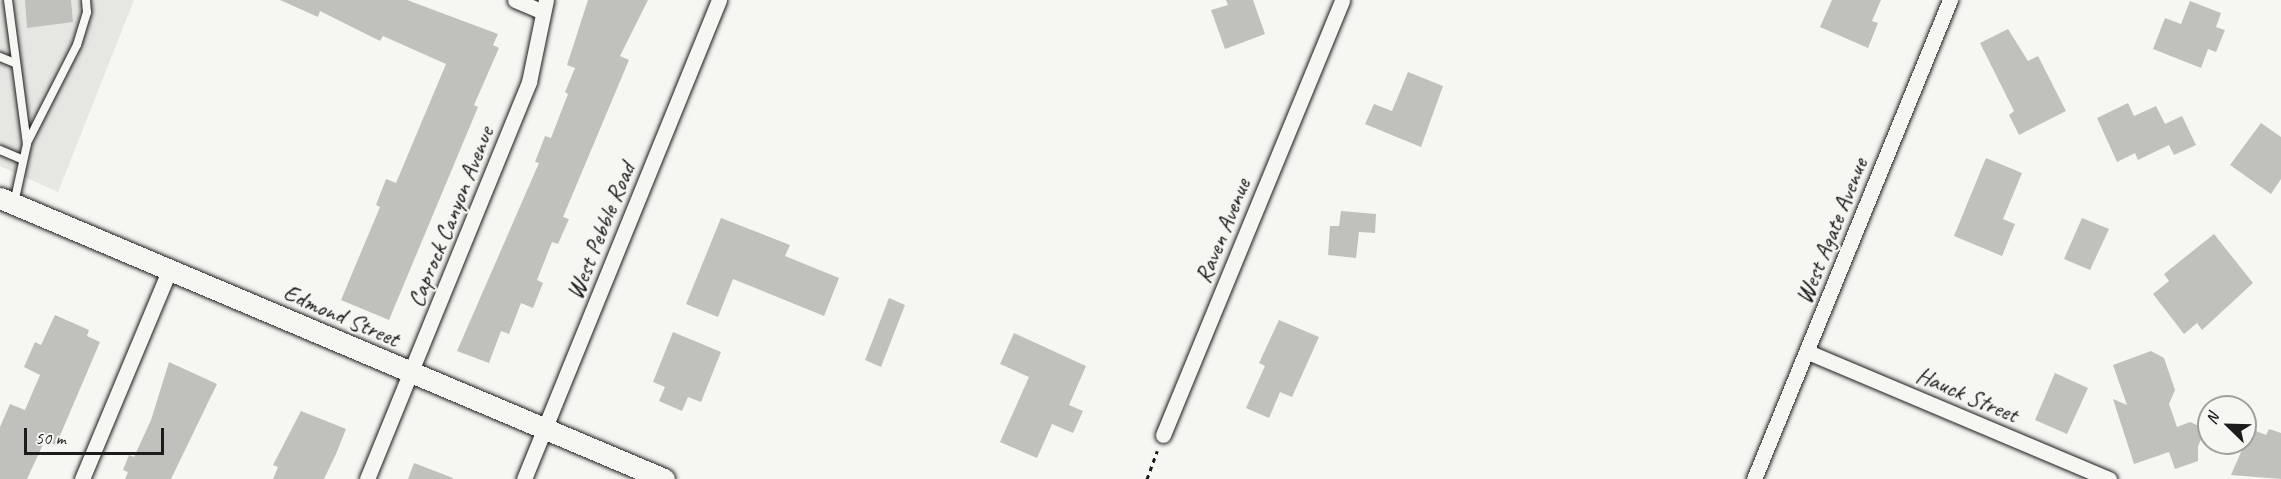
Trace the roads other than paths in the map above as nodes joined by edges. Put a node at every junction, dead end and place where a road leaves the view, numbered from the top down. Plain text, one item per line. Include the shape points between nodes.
1 (8, 0) edge
2 (86, 0) edge
3 (515, 0) edge
4 (719, 0) edge
5 (1342, 0) edge
6 (1950, 0) edge
7 (544, 6) edge
8 (0, 57) edge
9 (15, 63) junction
10 (27, 144) junction
11 (0, 150) edge
12 (23, 160) junction
13 (7, 201) edge
14 (169, 271) junction
15 (1808, 352) junction
16 (411, 373) junction
17 (545, 429) junction
18 (1163, 435) road end
19 (82, 479) edge
20 (367, 479) edge
21 (525, 479) edge
22 (664, 479) edge
23 (1755, 479) edge
24 (2109, 479) edge

1 - 9 lane
2 - 10 lane via 87,12 77,45
3 - 7 street
4 - 17 street, West Pebble Road
5 - 18 street, Raven Avenue
6 - 15 street, West Agate Avenue
7 - 16 street, Caprock Canyon Avenue via 529,82
8 - 9 lane
9 - 10 lane
10 - 12 lane
11 - 12 lane
12 - 13 lane
13 - 14 street, Edmond Street
14 - 16 street, Edmond Street
14 - 19 street
15 - 23 street, West Agate Avenue
15 - 24 street, Hauck Street
16 - 17 street, Edmond Street
16 - 20 street, Caprock Canyon Avenue
17 - 21 street, West Pebble Road
17 - 22 street, Edmond Street

